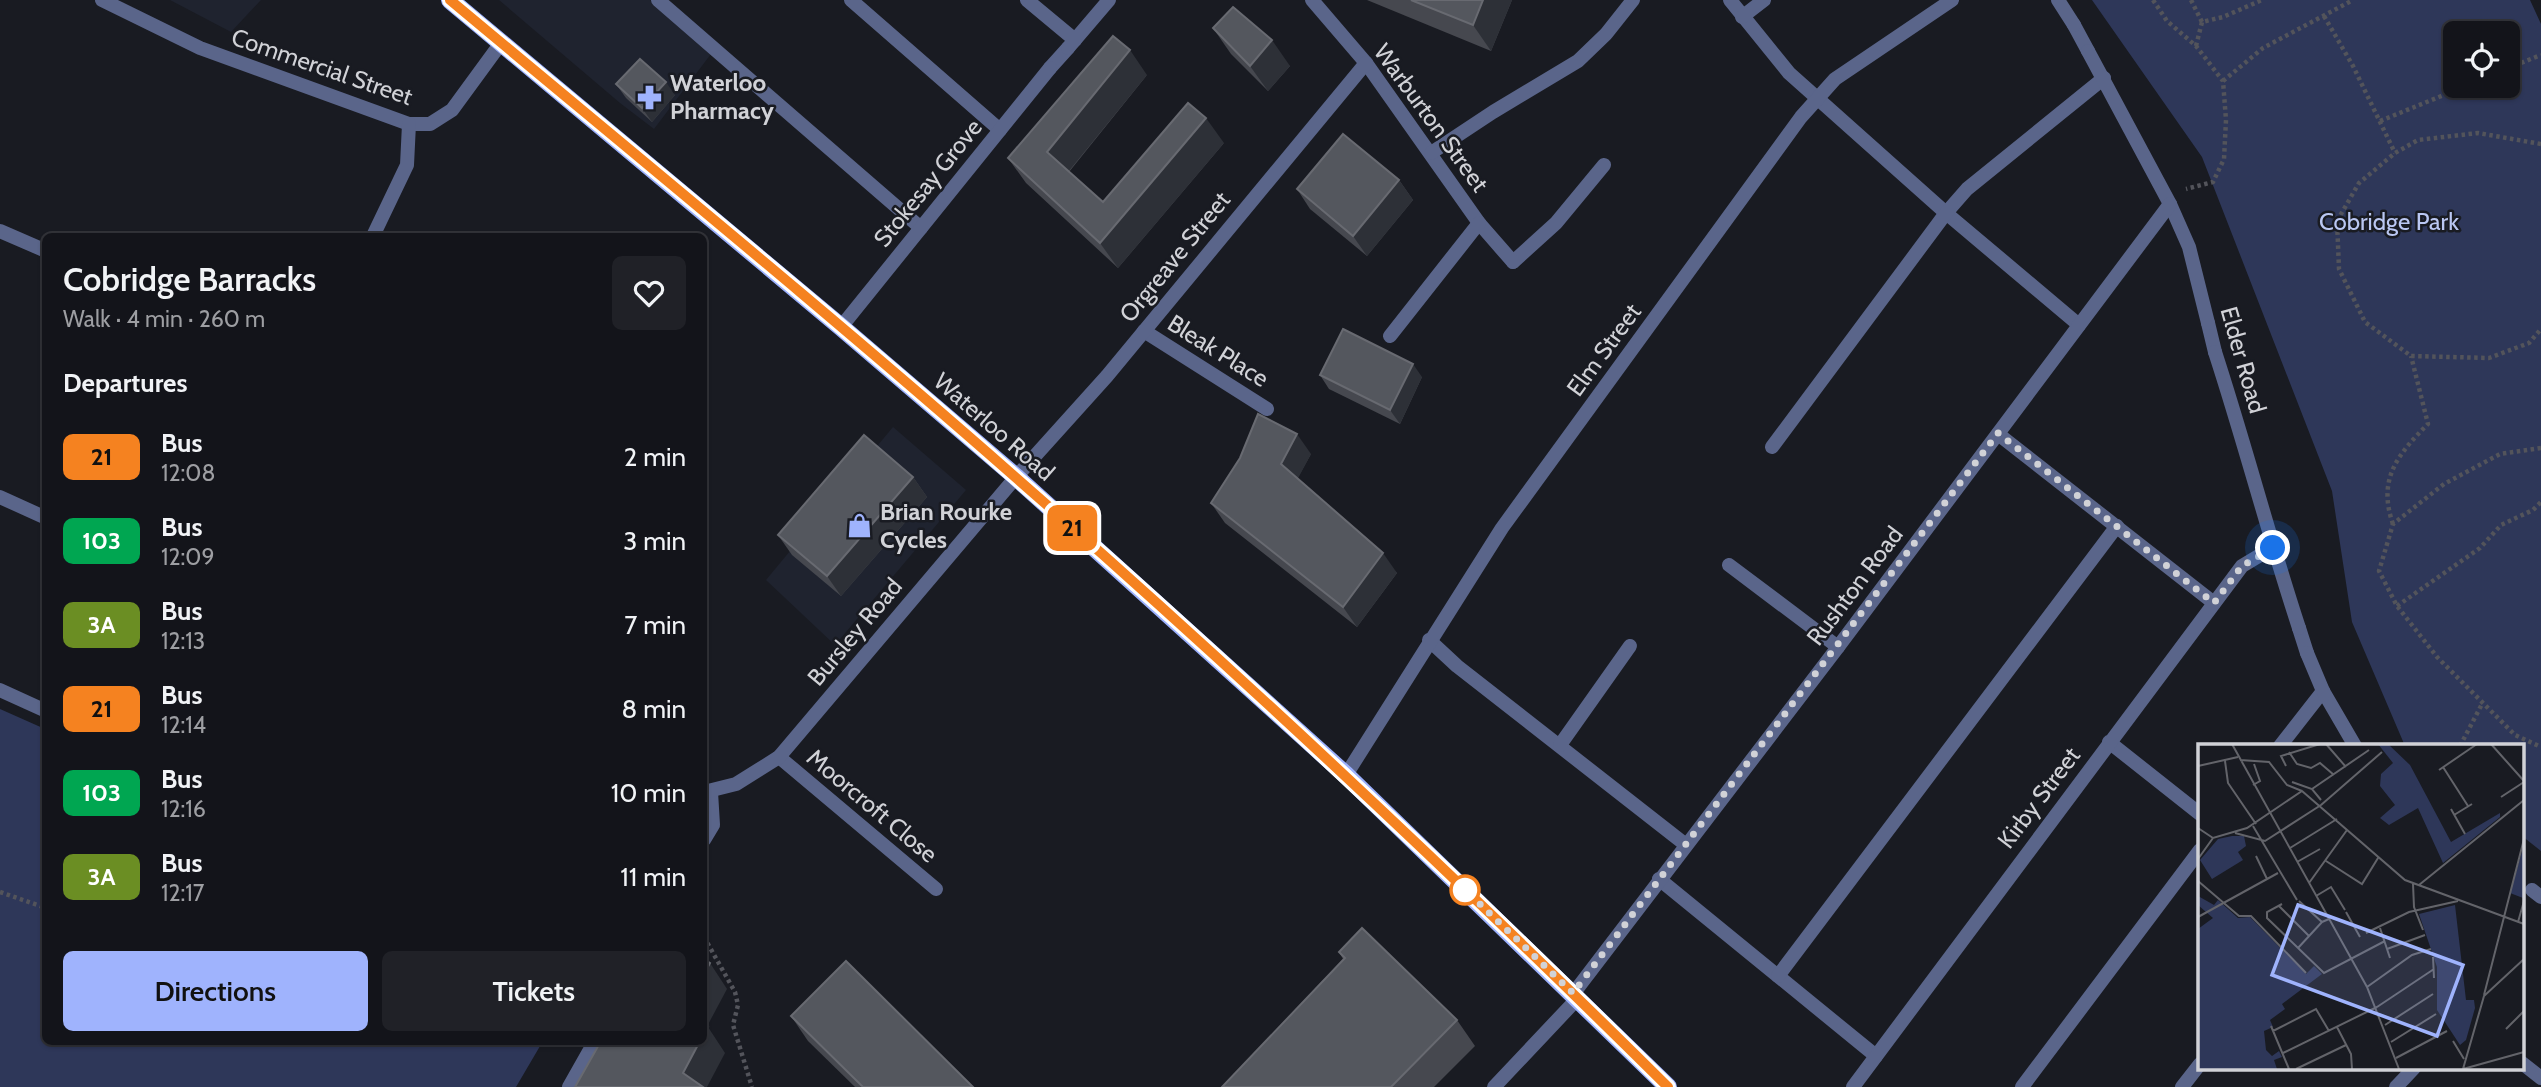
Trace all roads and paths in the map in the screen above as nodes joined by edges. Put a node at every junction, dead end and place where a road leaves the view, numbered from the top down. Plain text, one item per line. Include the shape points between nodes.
1 (102, 0) edge
2 (450, 0) edge
3 (659, 0) edge
4 (851, 0) edge
5 (1027, 0) edge
6 (1109, 0) edge
7 (1312, 0) edge
8 (1633, 0) edge
9 (1730, 0) edge
10 (1764, 0) edge
11 (1952, 0) edge
12 (2057, 0) edge
13 (2154, 0) edge
14 (2192, 0) edge
15 (2262, 0) edge
16 (2353, 0) edge
17 (2324, 16) junction
18 (1741, 17) junction
19 (2202, 23) junction
20 (501, 43) junction
21 (1071, 44) junction
22 (2196, 46) junction
23 (2541, 55) edge
24 (2520, 63) edge
25 (1366, 64) junction
26 (2104, 78) junction
27 (2223, 82) junction
28 (2443, 95) edge
29 (1816, 99) junction
30 (2380, 121) junction
31 (409, 124) junction
32 (1000, 130) junction
33 (2541, 144) edge
34 (1431, 153) junction
35 (2395, 153) junction
36 (1604, 165) dead end
37 (2167, 198) junction
38 (1946, 212) junction
39 (1479, 223) junction
40 (921, 228) junction
41 (0, 231) edge
42 (374, 233) edge
43 (42, 249) edge
44 (2079, 325) junction
45 (841, 327) junction
46 (2541, 328) edge
47 (1144, 331) junction
48 (1390, 336) dead end
49 (2411, 356) junction
50 (1267, 409) dead end
51 (1998, 433) junction
52 (1772, 447) dead end
53 (2541, 448) edge
54 (1016, 477) junction
55 (0, 497) edge
56 (2541, 502) edge
57 (42, 516) edge
58 (2393, 524) junction
59 (2118, 526) junction
60 (2273, 548) junction
61 (1729, 565) dead end
62 (2214, 603) junction
63 (2397, 606) junction
64 (1429, 640) junction
65 (1630, 646) dead end
66 (1838, 647) junction
67 (0, 690) edge
68 (2323, 691) junction
69 (2482, 704) junction
70 (42, 710) edge
71 (2109, 742) junction
72 (2282, 744) edge
73 (2354, 744) edge
74 (2461, 744) edge
75 (1560, 745) junction
76 (2541, 747) edge
77 (779, 757) junction
78 (1346, 775) junction
79 (707, 792) edge
80 (2198, 812) edge
81 (707, 835) edge
82 (1686, 845) junction
83 (2198, 853) edge
84 (1659, 879) junction
85 (936, 889) dead end
86 (0, 892) edge
87 (42, 907) edge
88 (707, 942) edge
89 (1778, 975) junction
90 (1575, 996) junction
91 (593, 1045) edge
92 (1876, 1056) junction
93 (2524, 1065) edge
94 (2198, 1067) edge
95 (2412, 1070) edge
96 (2541, 1078) edge
97 (1854, 1086) edge
98 (569, 1087) edge
99 (752, 1087) edge
100 (1494, 1087) edge
101 (1668, 1087) edge
102 (2022, 1087) edge
103 (2182, 1087) edge
104 (2396, 1087) edge

1 - 31 street, Commercial Street via 200,48
2 - 20 main road, Waterloo Road
3 - 40 street
4 - 32 street
5 - 21 street
6 - 21 street, Stokesay Grove
7 - 25 street, Warburton Street
8 - 34 street via 1578,61
9 - 18 street
10 - 18 street
11 - 29 street, Elm Street via 1835,79
12 - 26 street, Elder Road
13 - 22 path via 2167,21
14 - 19 path
15 - 19 path
16 - 17 path
17 - 27 path via 2263,48
17 - 30 path
18 - 29 street
19 - 22 path
20 - 31 street, Commercial Street via 452,110 430,124
20 - 45 main road, Waterloo Road
21 - 32 street, Stokesay Grove
22 - 27 path
23 - 24 path
25 - 34 street, Warburton Street
25 - 47 street, Orgreave Street
26 - 37 street, Elder Road
26 - 38 street via 1967,188
27 - 37 path via 2224,159 2213,182
28 - 30 path
29 - 38 street
29 - 64 street, Elm Street via 1502,528
30 - 35 path
31 - 42 street via 407,166
32 - 40 street, Stokesay Grove
33 - 35 path via 2478,133 2418,140
34 - 39 street, Warburton Street
35 - 49 path via 2359,183 2337,220 2339,269 2365,322
36 - 39 street, Warburton Street via 1556,223 1513,262
37 - 44 street, Rushton Road
37 - 60 street, Elder Road via 2189,247
38 - 44 street
38 - 52 street
39 - 48 street
40 - 45 street, Stokesay Grove
41 - 43 street
44 - 51 street, Rushton Road
45 - 54 main road, Waterloo Road
46 - 49 path via 2529,343 2488,358
47 - 50 street, Bleak Place
47 - 54 street, Orgreave Street
49 - 58 path via 2428,424 2401,451 2388,477
51 - 59 street
51 - 66 street, Rushton Road
53 - 58 path via 2500,454 2444,484
54 - 77 street, Bursley Road
54 - 78 main road, Waterloo Road
55 - 57 street
56 - 63 path via 2501,525 2480,548
58 - 63 path via 2379,571
59 - 62 street
59 - 89 street
60 - 62 street, Kirby Street via 2242,566
60 - 68 street, Elder Road
61 - 66 street
62 - 71 street, Kirby Street
63 - 69 path
64 - 75 street
64 - 78 street, Elm Street
65 - 75 street
66 - 82 street, Rushton Road
67 - 70 street
68 - 72 street
68 - 73 street, Elder Road
69 - 74 path
69 - 76 path via 2515,734
71 - 80 street
71 - 92 street, Kirby Street
75 - 82 street
77 - 79 street, Bursley Road via 736,784
77 - 85 street, Moorcroft Close
78 - 90 main road, Waterloo Road
79 - 81 street via 713,825
82 - 84 street, Rushton Road
83 - 102 street
84 - 89 street
84 - 90 street, Rushton Road
86 - 87 path
88 - 99 path via 735,992 738,1004 733,1025
89 - 92 street
90 - 100 street, Rushton Road
90 - 101 main road, Waterloo Road
91 - 98 street
92 - 97 street, Kirby Street
93 - 96 street
94 - 103 street
95 - 104 street

